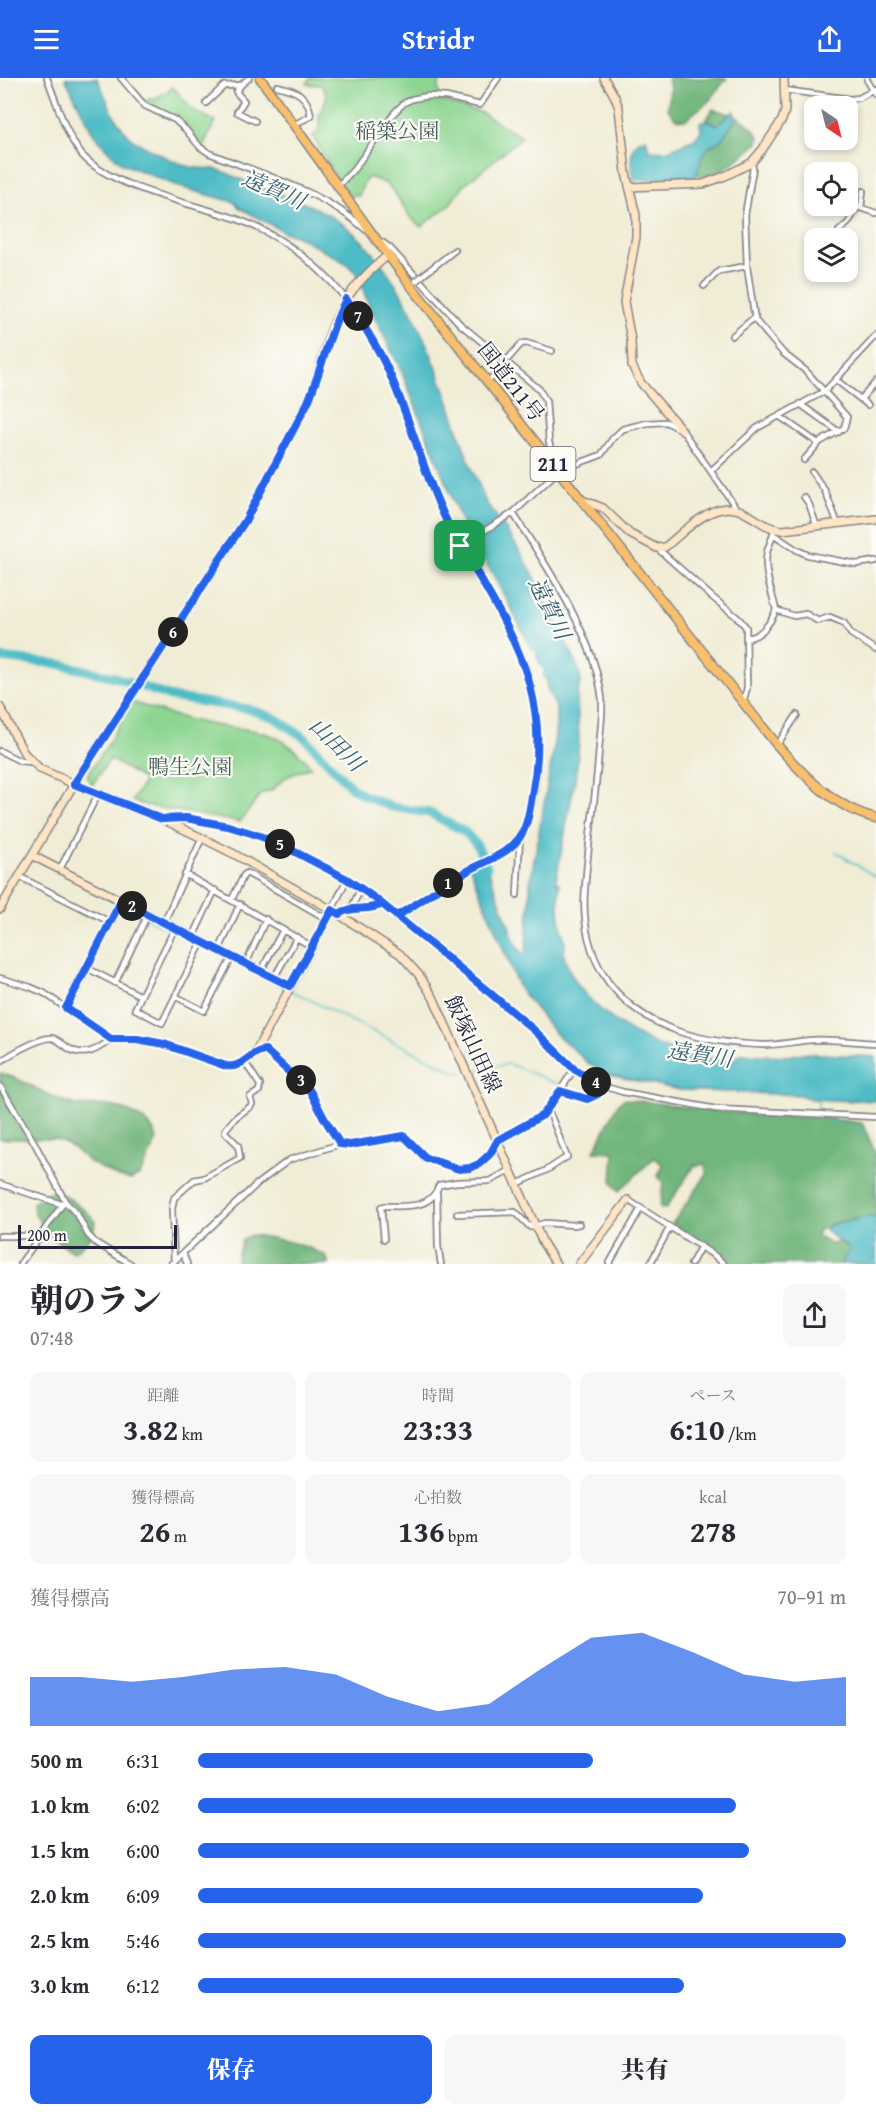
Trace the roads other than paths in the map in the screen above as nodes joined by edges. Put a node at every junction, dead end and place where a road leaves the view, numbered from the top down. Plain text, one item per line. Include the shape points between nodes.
1 (47, 78) edge
2 (121, 78) edge
3 (249, 78) edge
4 (260, 78) edge
5 (280, 78) edge
6 (498, 78) edge
7 (784, 78) edge
8 (867, 78) edge
9 (606, 79) edge
10 (241, 85) junction
11 (273, 89) junction
12 (784, 90) junction
13 (875, 92) edge
14 (206, 103) dead end
15 (255, 121) dead end
16 (293, 125) junction
17 (751, 163) junction
18 (337, 187) junction
19 (629, 187) junction
20 (863, 191) dead end
21 (858, 204) edge
22 (858, 207) edge
23 (876, 213) edge
24 (852, 216) edge
25 (842, 228) edge
26 (376, 239) junction
27 (454, 250) dead end
28 (386, 256) junction
29 (747, 266) junction
30 (414, 283) junction
31 (704, 286) dead end
32 (346, 299) junction
33 (755, 317) junction
34 (732, 336) dead end
35 (876, 336) edge
36 (552, 351) dead end
37 (506, 362) junction
38 (836, 380) junction
39 (488, 382) junction
40 (876, 382) edge
41 (825, 391) junction
42 (861, 399) junction
43 (800, 404) junction
44 (868, 405) dead end
45 (779, 416) junction
46 (682, 430) junction
47 (839, 432) junction
48 (819, 443) junction
49 (804, 460) dead end
50 (557, 469) junction
51 (712, 470) junction
52 (812, 472) dead end
53 (804, 497) dead end
54 (582, 500) junction
55 (737, 509) junction
56 (512, 514) junction
57 (876, 519) edge
58 (838, 524) junction
59 (816, 527) junction
60 (773, 532) junction
61 (461, 545) junction
62 (657, 548) junction
63 (876, 561) edge
64 (776, 610) junction
65 (747, 638) junction
66 (876, 650) edge
67 (743, 703) junction
68 (0, 707) edge
69 (797, 715) dead end
70 (777, 745) junction
71 (0, 751) edge
72 (31, 762) junction
73 (74, 784) junction
74 (98, 794) junction
75 (876, 818) edge
76 (162, 819) junction
77 (520, 836) junction
78 (202, 838) junction
79 (33, 856) junction
80 (60, 869) junction
81 (185, 874) junction
82 (20, 877) junction
83 (347, 879) junction
84 (361, 888) junction
85 (215, 890) junction
86 (517, 895) dead end
87 (232, 899) junction
88 (121, 901) junction
89 (240, 904) junction
90 (382, 904) junction
91 (0, 909) edge
92 (351, 909) junction
93 (335, 912) junction
94 (148, 914) junction
95 (397, 916) junction
96 (266, 919) junction
97 (327, 919) junction
98 (110, 922) junction
99 (164, 922) junction
100 (175, 928) junction
101 (283, 930) junction
102 (193, 937) junction
103 (297, 937) junction
104 (202, 942) junction
105 (312, 946) junction
106 (219, 950) junction
107 (232, 957) junction
108 (246, 964) junction
109 (87, 969) junction
110 (261, 971) junction
111 (0, 978) edge
112 (274, 978) junction
113 (115, 982) junction
114 (290, 986) junction
115 (141, 996) junction
116 (175, 996) junction
117 (66, 1008) junction
118 (111, 1039) junction
119 (876, 1043) edge
120 (256, 1051) junction
121 (244, 1061) junction
122 (0, 1062) edge
123 (574, 1069) junction
124 (0, 1086) edge
125 (603, 1086) junction
126 (562, 1088) junction
127 (548, 1110) junction
128 (876, 1117) edge
129 (498, 1140) junction
130 (340, 1144) junction
131 (511, 1170) junction
132 (0, 1184) edge
133 (518, 1184) junction
134 (437, 1192) junction
135 (628, 1200) joint
136 (63, 1202) junction
137 (641, 1208) junction
138 (457, 1214) dead end
139 (579, 1224) dead end
140 (536, 1226) junction
141 (670, 1227) junction
142 (0, 1236) edge
143 (39, 1236) junction
144 (384, 1239) dead end
145 (701, 1246) junction
146 (183, 1253) junction
147 (24, 1258) junction
148 (172, 1263) edge
149 (20, 1264) edge
150 (31, 1264) edge
151 (131, 1264) edge
152 (187, 1264) edge
153 (441, 1264) edge
154 (556, 1264) edge
155 (579, 1264) edge
156 (609, 1264) edge
157 (650, 1264) edge
158 (691, 1264) edge
159 (724, 1264) edge

1 - 32 street via 76,147 85,158 129,183 266,233 298,252
2 - 26 street via 145,106 175,120 209,153 315,195 348,214
3 - 10 street
4 - 11 highway, 国道211号 / 211
5 - 11 street
6 - 18 street via 480,105 428,96 404,103
7 - 12 street
8 - 13 street
9 - 19 street via 619,108
10 - 14 street via 224,86
10 - 15 street via 236,92 244,101 237,112
11 - 16 highway, 国道211号 / 211
11 - 16 street via 296,91 306,101 311,117
12 - 13 street via 842,99
12 - 17 street via 782,120
16 - 18 highway, 国道211号 / 211
17 - 19 street via 703,184
17 - 29 street via 745,215
18 - 26 highway, 国道211号 / 211
19 - 46 street via 637,226 624,302 632,366 640,383
20 - 21 street
22 - 23 street
24 - 25 street
26 - 28 highway, 国道211号 / 211
26 - 37 street via 390,248 460,324
27 - 30 street, bridge
28 - 30 highway, 国道211号 / 211
28 - 32 street
29 - 31 street via 719,271
29 - 33 street
30 - 39 highway, 国道211号 / 211
32 - 61 street via 388,371 439,507
32 - 73 street via 308,402 245,521
33 - 34 street
33 - 41 street via 783,353
35 - 38 street
36 - 37 street via 526,343
37 - 39 street
37 - 50 street via 535,384 546,400 549,442
38 - 41 street
38 - 42 street
39 - 50 highway, 国道211号 / 211
40 - 42 street
41 - 43 street
41 - 47 street via 847,417
42 - 44 street
43 - 45 street
43 - 47 street
45 - 48 street
45 - 51 street via 748,435
46 - 50 street via 666,422 623,429 601,455
46 - 51 street
47 - 48 street
48 - 49 street
50 - 54 highway, 国道211号 / 211
50 - 56 street
51 - 55 street
52 - 58 street via 825,491
53 - 59 street
54 - 62 street via 603,508 630,534
54 - 67 highway, 国道211号 / 211
55 - 60 street
55 - 62 street via 712,512 665,547
56 - 61 street
56 - 119 street via 542,557 574,617 602,700 584,912 591,945 604,976 637,1012 693,1036 764,1045 814,1040
57 - 58 street
58 - 59 street
59 - 60 street
60 - 63 street via 808,555 856,564
60 - 64 street via 766,566
61 - 77 street via 512,638 531,685 538,718 535,778
62 - 65 street via 743,622
64 - 65 street via 765,627 753,638
64 - 66 street via 794,616 806,614 818,621 830,617 844,623 851,634
65 - 67 street via 747,687
67 - 70 highway, 国道211号 / 211
68 - 72 street, 飯塚山田線
69 - 70 street
70 - 75 highway, 国道211号 / 211 via 833,797
71 - 72 street
72 - 73 street, 飯塚山田線
73 - 74 street, 飯塚山田線
73 - 79 street
74 - 76 street, 飯塚山田線
74 - 80 street
76 - 78 street, 飯塚山田線
76 - 83 street via 186,818 251,833
77 - 86 street
77 - 95 street via 506,851
78 - 81 street
78 - 93 street, 飯塚山田線
79 - 80 street
79 - 82 street
80 - 88 street
81 - 85 street
81 - 99 street
82 - 91 street
82 - 98 street
83 - 84 street
83 - 93 street
84 - 90 street
84 - 92 street
85 - 87 street
85 - 102 street
87 - 89 street
87 - 97 street via 247,873
88 - 94 street
88 - 98 street
89 - 96 street
89 - 106 street
90 - 92 street
90 - 95 street
92 - 93 street
93 - 97 street
93 - 129 street, 飯塚山田線 via 400,954 419,975 434,998
94 - 99 street
94 - 113 street
95 - 123 street via 534,1030
96 - 101 street
96 - 108 street
97 - 105 street
98 - 109 street
99 - 100 street
100 - 102 street
100 - 115 street
101 - 103 street
101 - 110 street
102 - 104 street
103 - 105 street
103 - 112 street
104 - 106 street
104 - 116 street
105 - 114 street
106 - 107 street
107 - 108 street
107 - 116 street via 204,1011
108 - 110 street
109 - 113 street
109 - 117 street
110 - 112 street
111 - 117 street via 44,993
112 - 114 street
113 - 115 street
114 - 120 street
115 - 116 street via 135,1009 162,1023
117 - 118 street
118 - 121 street via 164,1044 232,1067
118 - 122 street via 93,1052 84,1053 54,1038 46,1039
120 - 121 street
120 - 130 street via 270,1053 305,1084
121 - 148 street via 260,1085 259,1091 250,1097 252,1104 225,1130 238,1145 240,1158 194,1180 174,1198
123 - 125 street
123 - 126 street
124 - 136 street
125 - 126 street via 598,1094 587,1099
125 - 128 street via 716,1108
126 - 127 street
127 - 129 street
127 - 133 street via 567,1157
129 - 130 street via 479,1164 459,1169 426,1158 404,1136
129 - 131 street, 飯塚山田線
130 - 146 street via 277,1167
131 - 133 street, 飯塚山田線
131 - 134 street via 490,1181 440,1185
132 - 136 street
133 - 140 street, 飯塚山田線
134 - 144 street via 423,1204 381,1207
134 - 153 street
135 - 137 street
135 - 155 street
136 - 143 street
136 - 151 street via 96,1243
137 - 141 street
137 - 156 street
138 - 140 street via 515,1212 530,1227
139 - 140 street
140 - 154 street, 飯塚山田線
141 - 145 street
141 - 157 street
142 - 143 street
143 - 147 street
145 - 158 street
145 - 159 street
146 - 148 street
146 - 152 street
147 - 149 street
147 - 150 street

